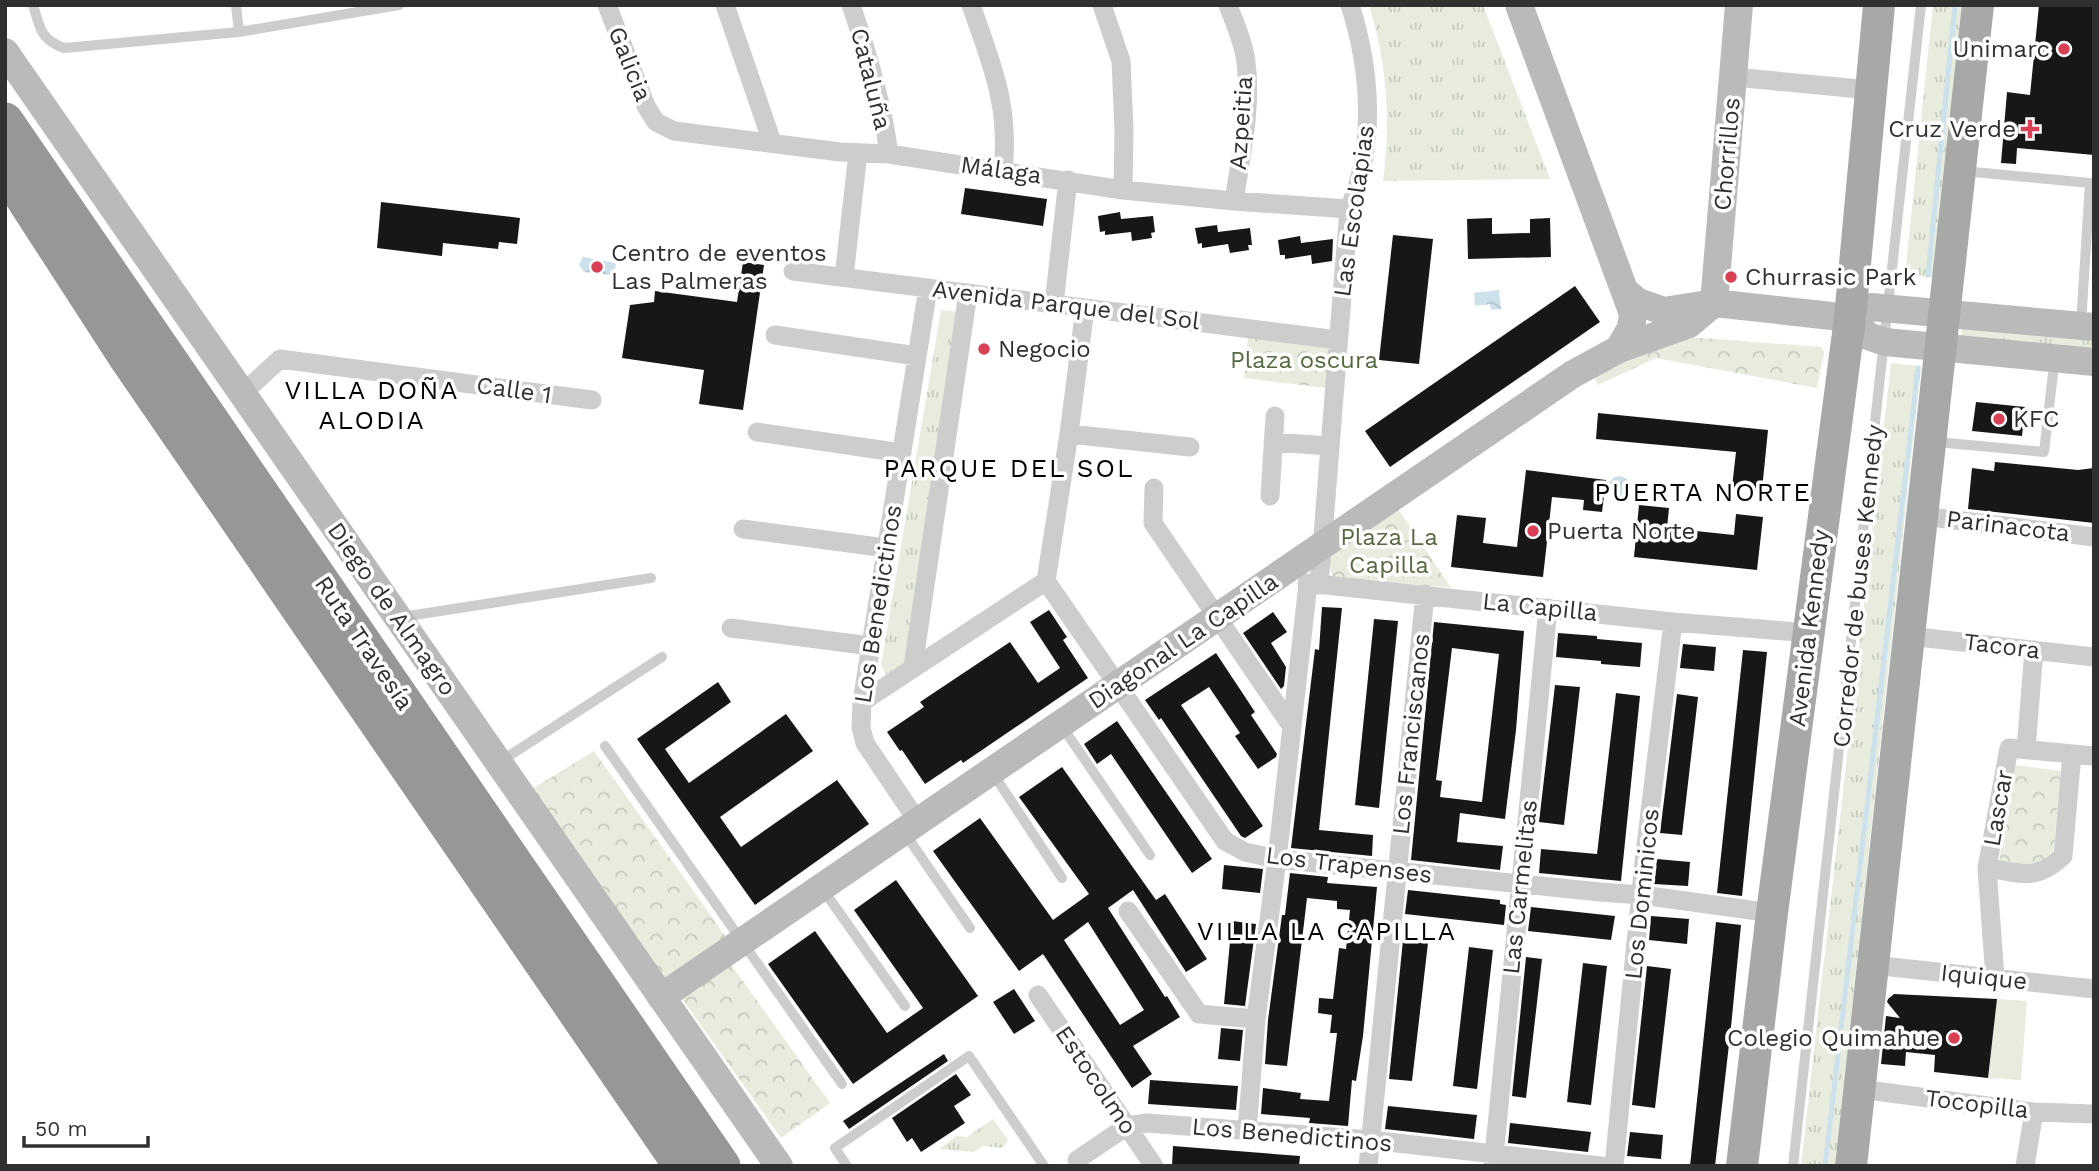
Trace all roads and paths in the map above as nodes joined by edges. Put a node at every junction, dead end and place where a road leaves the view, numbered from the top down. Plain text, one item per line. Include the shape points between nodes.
1 (33, 5) edge
2 (236, 5) edge
3 (398, 5) edge
4 (607, 5) edge
5 (725, 5) edge
6 (851, 5) edge
7 (971, 5) edge
8 (1102, 5) edge
9 (1228, 5) edge
10 (1350, 5) edge
11 (1519, 5) edge
12 (1739, 5) edge
13 (1879, 5) edge
14 (1921, 5) edge
15 (1978, 5) edge
16 (239, 32) junction
17 (5, 52) edge
18 (1734, 77) junction
19 (1871, 90) junction
20 (5, 121) edge
21 (656, 122) joint
22 (772, 142) junction
23 (858, 153) junction
24 (889, 154) junction
25 (5, 169) edge
26 (1003, 171) junction
27 (1959, 171) junction
28 (1068, 180) junction
29 (1123, 190) junction
30 (1234, 201) junction
31 (1349, 209) junction
32 (793, 271) dead end
33 (844, 277) junction
34 (928, 288) junction
35 (968, 293) junction
36 (1638, 300) junction
37 (1714, 303) junction
38 (1054, 304) junction
39 (1084, 308) junction
40 (1888, 308) junction
41 (1945, 313) junction
42 (1850, 318) junction
43 (2087, 327) edge
44 (775, 335) dead end
45 (1338, 340) junction
46 (1885, 342) junction
47 (1941, 348) junction
48 (1619, 349) junction
49 (917, 356) junction
50 (2094, 362) edge
51 (2053, 373) dead end
52 (242, 394) junction
53 (592, 400) dead end
54 (1275, 416) dead end
55 (757, 432) dead end
56 (1069, 433) junction
57 (1273, 442) junction
58 (1947, 443) dead end
59 (1329, 446) junction
60 (1190, 447) dead end
61 (902, 453) junction
62 (1154, 488) dead end
63 (1270, 496) dead end
64 (1922, 516) junction
65 (743, 529) dead end
66 (2094, 537) edge
67 (1321, 546) junction
68 (886, 548) junction
69 (651, 578) dead end
70 (1271, 580) junction
71 (1046, 581) junction
72 (1313, 584) junction
73 (1424, 594) junction
74 (1548, 608) junction
75 (1219, 617) junction
76 (398, 618) junction
77 (1673, 622) junction
78 (731, 628) dead end
79 (1809, 633) junction
80 (1909, 636) junction
81 (871, 646) junction
82 (2034, 650) junction
83 (662, 657) dead end
84 (2094, 657) edge
85 (913, 667) junction
86 (1117, 685) junction
87 (862, 702) junction
88 (1061, 724) junction
89 (1292, 727) junction
90 (605, 746) dead end
91 (2017, 749) junction
92 (2072, 754) junction
93 (2094, 756) edge
94 (498, 762) junction
95 (992, 772) junction
96 (911, 827) junction
97 (1150, 855) dead end
98 (1277, 859) junction
99 (1987, 868) junction
100 (1397, 871) junction
101 (1062, 878) dead end
102 (1520, 884) junction
103 (822, 887) junction
104 (1642, 895) junction
105 (1128, 911) dead end
106 (1772, 913) junction
107 (970, 928) dead end
108 (743, 941) junction
109 (1873, 965) junction
110 (1995, 978) junction
111 (2094, 989) edge
112 (1038, 995) dead end
113 (661, 997) junction
114 (905, 1006) dead end
115 (1256, 1018) junction
116 (842, 1084) dead end
117 (1860, 1089) junction
118 (2034, 1112) junction
119 (2094, 1114) edge
120 (1127, 1126) junction
121 (1247, 1131) junction
122 (1370, 1140) junction
123 (1077, 1160) dead end
124 (1493, 1160) edge
125 (682, 1166) edge
126 (723, 1166) edge
127 (779, 1166) edge
128 (848, 1166) edge
129 (1044, 1166) edge
130 (1154, 1166) edge
131 (1368, 1166) edge
132 (1601, 1166) edge
133 (1614, 1166) edge
134 (1742, 1166) edge
135 (1793, 1166) edge
136 (1851, 1166) edge
137 (2025, 1166) edge

1 - 16 lane via 42,34 64,48
2 - 16 lane
3 - 16 lane
4 - 21 street, Galicia
5 - 22 street
6 - 24 street, Cataluña via 873,71
7 - 26 street via 1000,90 1005,128
8 - 29 street via 1121,61
9 - 30 street, Azpeitia via 1245,55 1248,90
10 - 31 street, Las Escolapias via 1362,52 1367,133
11 - 36 street
12 - 18 street, Chorrillos
13 - 19 main road, Avenida Kennedy
14 - 40 lane, Corredor de buses Kennedy
15 - 27 main road
17 - 52 street, Diego de Almagro
18 - 19 street
18 - 37 street, Chorrillos
19 - 42 main road, Avenida Kennedy
20 - 126 highway, Ruta Travesía
21 - 22 street, Málaga via 674,131
22 - 23 street, Málaga
23 - 24 street, Málaga
23 - 33 street
24 - 26 street, Málaga
25 - 125 highway, Ruta Travesía via 125,356
26 - 28 street, Málaga
27 - 41 main road
27 - 43 lane via 2090,183
28 - 29 street, Málaga
28 - 38 street
29 - 30 street, Málaga
30 - 31 street, Málaga
31 - 45 street, Las Escolapias
32 - 33 street, Avenida Parque del Sol
33 - 34 street, Avenida Parque del Sol
34 - 35 street, Avenida Parque del Sol
34 - 49 street, Los Benedictinos
35 - 38 street, Avenida Parque del Sol
35 - 85 street
36 - 37 street via 1664,311
36 - 48 street via 1648,320 1642,331
37 - 42 street
37 - 48 street, Diagonal La Capilla via 1689,324
38 - 39 street, Avenida Parque del Sol
39 - 45 street, Avenida Parque del Sol
39 - 56 street
40 - 41 street
40 - 42 street via 1871,307
40 - 46 lane, Corredor de buses Kennedy
41 - 43 street
41 - 47 main road
42 - 46 street via 1868,337
42 - 79 main road, Avenida Kennedy
44 - 49 street
45 - 59 street, Las Escolapias
46 - 47 street
46 - 135 lane, Corredor de buses Kennedy
47 - 50 street
47 - 64 main road
48 - 67 street, Diagonal La Capilla via 1573,374
49 - 61 street, Los Benedictinos
51 - 58 lane via 2044,452
52 - 53 street, Calle 1 via 279,359
52 - 76 street, Diego de Almagro
54 - 57 street
55 - 61 street
56 - 60 street
56 - 71 street
57 - 59 street
57 - 63 street
59 - 67 street, Las Escolapias
61 - 68 street, Los Benedictinos
62 - 75 street via 1153,523
64 - 66 street, Parinacota
64 - 80 main road
65 - 68 street
67 - 70 street, Diagonal La Capilla
67 - 72 street, Las Escolapias
68 - 81 street, Los Benedictinos
69 - 76 lane
70 - 72 street, La Capilla
70 - 75 street, Diagonal La Capilla
71 - 85 street
71 - 86 street, Los Trapenses
72 - 73 street, La Capilla
72 - 89 street, Las Escolapias
73 - 74 street, La Capilla
73 - 100 street, Los Franciscanos
74 - 77 street, La Capilla
74 - 102 street, Las Carmelitas
75 - 86 street, Diagonal La Capilla
75 - 89 street
76 - 94 street, Diego de Almagro
77 - 79 street, La Capilla
77 - 104 street, Los Dominicos
78 - 81 street
79 - 106 main road, Avenida Kennedy
80 - 82 street, Tacora
80 - 109 main road
81 - 87 street, Los Benedictinos
82 - 84 street, Tacora
82 - 91 street, Lascar
83 - 94 lane
85 - 87 street
86 - 88 street, Diagonal La Capilla
86 - 98 street, Los Trapenses via 1225,841 1245,852
87 - 96 street, Los Benedictinos via 865,743
88 - 95 street, Diagonal La Capilla
88 - 97 lane
89 - 98 street, Las Escolapias
90 - 108 lane
91 - 92 street
91 - 99 street, Lascar
92 - 93 street
92 - 99 street, Lascar via 2063,856 2049,869 2029,875
94 - 113 street, Diego de Almagro
95 - 96 street, Diagonal La Capilla
95 - 101 lane
96 - 103 street, Diagonal La Capilla
96 - 107 lane
98 - 100 street, Los Trapenses
98 - 115 street, Las Escolapias
99 - 110 street, Lascar
100 - 102 street, Los Trapenses
100 - 122 street, Los Franciscanos
102 - 104 street, Los Trapenses
102 - 124 street, Las Carmelitas
103 - 108 street, Diagonal La Capilla
103 - 114 lane
104 - 106 street, Los Trapenses
104 - 133 street, Los Dominicos
105 - 115 street via 1199,1014
106 - 134 main road, Avenida Kennedy
108 - 113 street, Diagonal La Capilla
108 - 116 lane
109 - 110 street, Iquique
109 - 117 main road
110 - 111 street, Iquique
112 - 120 street, Estocolmo
113 - 127 street, Diego de Almagro
115 - 121 street, Las Escolapias
117 - 118 street, Tocopilla
117 - 136 main road
118 - 119 street, Tocopilla
118 - 137 street
120 - 121 street, Los Benedictinos via 1147,1123
120 - 123 street
120 - 130 street, Estocolmo
121 - 122 street, Los Benedictinos
122 - 124 street, Los Benedictinos
122 - 131 street, Los Franciscanos
124 - 132 street, Los Benedictinos
128 - 129 lane via 835,1148 969,1056

